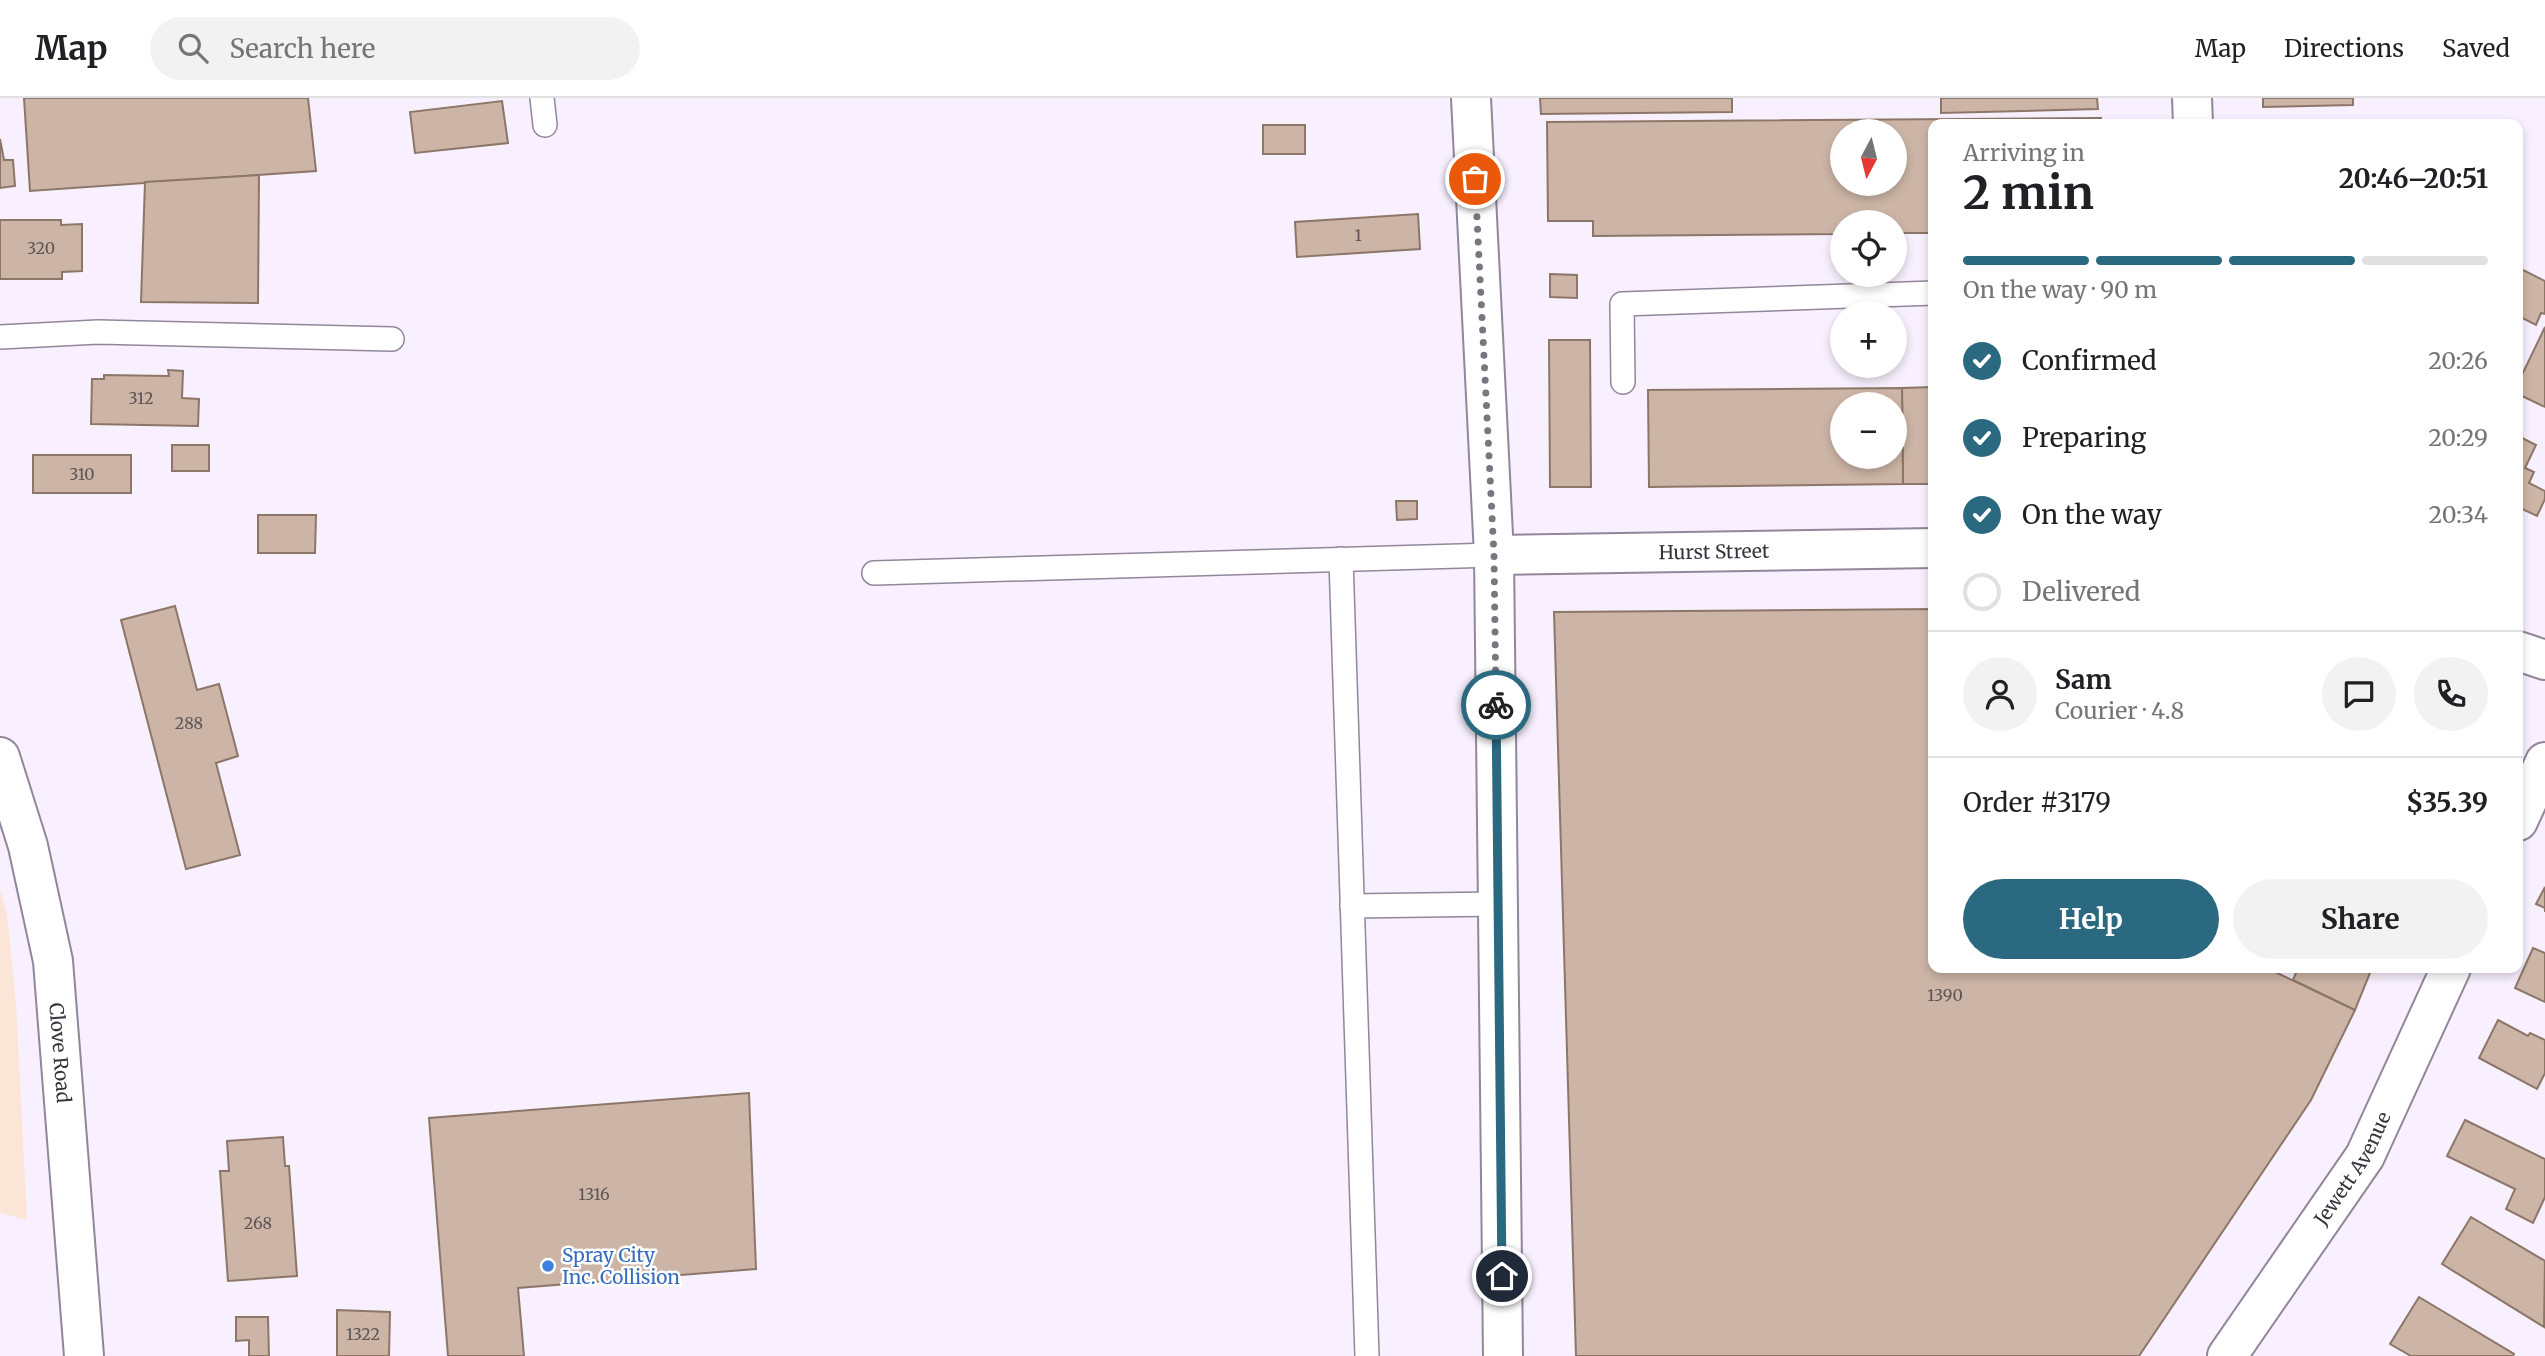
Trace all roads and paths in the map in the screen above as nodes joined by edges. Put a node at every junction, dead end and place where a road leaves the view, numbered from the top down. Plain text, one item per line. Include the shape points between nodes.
1 (542, 98) edge
2 (1471, 98) edge
3 (2192, 98) edge
4 (2193, 119) edge
5 (545, 125) dead end
6 (1928, 293) edge
7 (0, 337) edge
8 (392, 339) dead end
9 (1623, 382) dead end
10 (1928, 548) edge
11 (1494, 555) junction
12 (1341, 559) junction
13 (874, 573) dead end
14 (2523, 653) edge
15 (2545, 660) edge
16 (0, 757) edge
17 (2545, 762) edge
18 (2523, 810) edge
19 (1498, 904) junction
20 (1352, 906) junction
21 (2449, 973) edge
22 (85, 1356) edge
23 (1367, 1356) edge
24 (1503, 1356) edge
25 (2227, 1356) edge

1 - 5 lane
2 - 11 street
3 - 4 street
6 - 9 lane via 1622,304
7 - 8 lane via 98,332
10 - 11 street, Hurst Street
11 - 12 lane
11 - 19 street
12 - 13 lane
12 - 20 lane
14 - 15 street
16 - 22 street, Clove Road via 38,887 53,961
17 - 18 street
19 - 20 lane
19 - 24 street
20 - 23 lane
21 - 25 street, Jewett Avenue via 2365,1156

